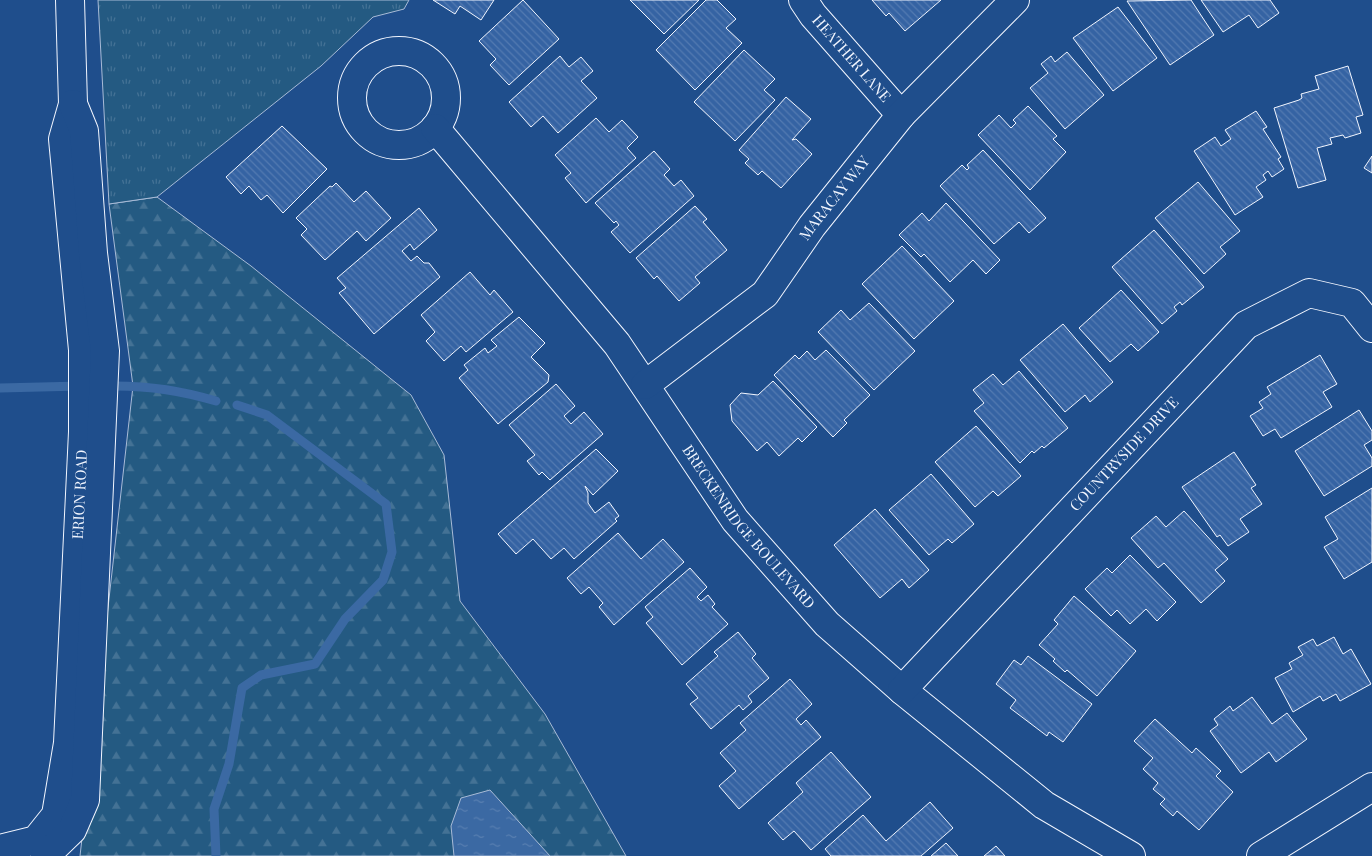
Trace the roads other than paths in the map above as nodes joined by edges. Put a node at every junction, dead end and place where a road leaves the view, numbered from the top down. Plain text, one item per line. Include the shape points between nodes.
1 (70, 0) edge
2 (803, 0) edge
3 (1016, 0) edge
4 (902, 115) junction
5 (435, 128) dead end
6 (1372, 328) edge
7 (645, 385) junction
8 (92, 431) junction
9 (902, 690) junction
10 (1372, 787) edge
11 (0, 849) edge
12 (45, 856) edge
13 (1131, 856) edge
14 (1261, 856) edge

1 - 8 street, ERION ROAD via 73,104 63,139 94,350
2 - 4 street, HEATHER LANE
3 - 4 street, MARACAY WAY
4 - 7 street, MARACAY WAY via 812,226 765,294
5 - 7 street, BRECKENRIDGE BOULEVARD via 617,344
6 - 9 street, COUNTRYSIDE DRIVE via 1352,303 1309,292 1246,325
7 - 9 street, BRECKENRIDGE BOULEVARD via 735,520 828,624
8 - 11 street, ERION ROAD via 68,743 56,815 36,840
8 - 12 street, ERION ROAD via 85,800 72,830
9 - 13 street, BRECKENRIDGE BOULEVARD via 1044,805
10 - 14 street

